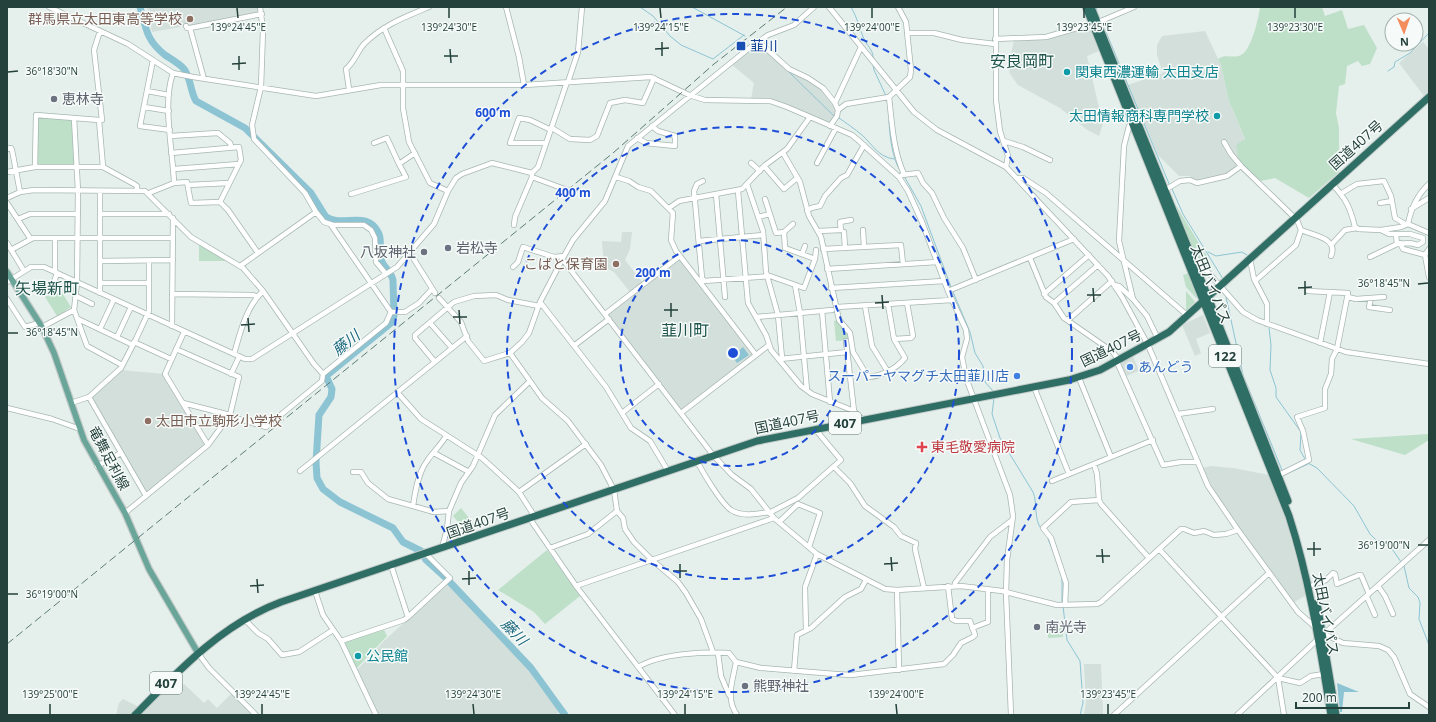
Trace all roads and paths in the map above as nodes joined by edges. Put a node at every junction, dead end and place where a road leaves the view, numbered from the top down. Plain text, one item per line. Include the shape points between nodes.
1 (49, 7) edge
2 (260, 7) edge
3 (429, 7) edge
4 (506, 7) edge
5 (582, 7) edge
6 (814, 7) edge
7 (829, 7) edge
8 (898, 7) edge
9 (996, 7) edge
10 (1086, 7) edge
11 (1092, 7) edge
12 (1134, 7) edge
13 (1123, 10) edge
14 (262, 14) junction
15 (1095, 23) junction
16 (384, 28) junction
17 (100, 30) junction
18 (907, 33) junction
19 (758, 41) junction
20 (995, 42) junction
21 (861, 47) junction
22 (153, 60) junction
23 (173, 74) junction
24 (204, 78) junction
25 (654, 78) junction
26 (568, 82) junction
27 (524, 85) junction
28 (403, 86) junction
29 (262, 87) junction
30 (349, 89) junction
31 (147, 91) junction
32 (896, 91) junction
33 (169, 95) junction
34 (689, 95) junction
35 (887, 97) junction
36 (1429, 97) edge
37 (835, 103) junction
38 (144, 107) junction
39 (838, 110) junction
40 (170, 111) junction
41 (810, 117) junction
42 (74, 118) junction
43 (99, 120) junction
44 (1132, 122) junction
45 (652, 126) junction
46 (830, 126) junction
47 (836, 128) junction
48 (551, 129) junction
49 (170, 130) junction
50 (170, 136) junction
51 (637, 138) junction
52 (1004, 141) junction
53 (546, 142) junction
54 (1224, 142) dead end
55 (374, 143) dead end
56 (864, 145) junction
57 (232, 148) junction
58 (7, 149) edge
59 (171, 153) junction
60 (415, 153) junction
61 (783, 153) junction
62 (1050, 160) dead end
63 (816, 163) dead end
64 (239, 164) junction
65 (399, 164) junction
66 (751, 164) dead end
67 (764, 166) junction
68 (1241, 166) junction
69 (36, 167) junction
70 (78, 167) junction
71 (103, 167) junction
72 (1006, 168) junction
73 (16, 169) junction
74 (174, 169) junction
75 (760, 171) junction
76 (7, 172) edge
77 (532, 175) junction
78 (902, 175) junction
79 (616, 178) junction
80 (797, 178) junction
81 (1017, 178) junction
82 (703, 181) dead end
83 (174, 183) junction
84 (229, 183) junction
85 (747, 184) junction
86 (1332, 184) junction
87 (1429, 184) edge
88 (188, 185) junction
89 (137, 190) junction
90 (1165, 190) junction
91 (78, 191) junction
92 (100, 191) junction
93 (448, 191) junction
94 (570, 191) dead end
95 (738, 191) junction
96 (20, 192) junction
97 (147, 192) junction
98 (1342, 193) junction
99 (351, 194) dead end
100 (716, 194) junction
101 (7, 198) edge
102 (695, 198) junction
103 (1429, 198) edge
104 (765, 199) dead end
105 (1392, 201) junction
106 (220, 202) junction
107 (1380, 202) dead end
108 (7, 203) edge
109 (669, 208) junction
110 (1411, 209) junction
111 (807, 211) junction
112 (316, 212) junction
113 (78, 214) junction
114 (100, 214) junction
115 (770, 214) junction
116 (171, 216) junction
117 (758, 218) junction
118 (1295, 218) junction
119 (18, 219) junction
120 (851, 220) dead end
121 (793, 224) dead end
122 (1406, 224) junction
123 (331, 225) junction
124 (514, 225) dead end
125 (1357, 228) junction
126 (863, 230) dead end
127 (1301, 230) junction
128 (1381, 230) junction
129 (818, 231) junction
130 (784, 232) junction
131 (844, 232) dead end
132 (1429, 233) edge
133 (763, 235) junction
134 (1396, 235) junction
135 (742, 237) junction
136 (30, 238) junction
137 (55, 238) junction
138 (78, 238) junction
139 (100, 238) junction
140 (172, 238) junction
141 (720, 239) junction
142 (1074, 239) junction
143 (699, 241) junction
144 (7, 243) edge
145 (1398, 243) junction
146 (1331, 245) junction
147 (804, 246) dead end
148 (864, 247) junction
149 (845, 248) junction
150 (823, 249) junction
151 (1429, 249) edge
152 (12, 250) junction
153 (816, 250) dead end
154 (1189, 251) junction
155 (258, 253) junction
156 (410, 253) junction
157 (802, 254) junction
158 (1089, 255) junction
159 (1428, 255) edge
160 (680, 256) junction
161 (1331, 256) dead end
162 (1370, 257) dead end
163 (563, 258) junction
164 (1030, 258) junction
165 (815, 259) junction
166 (1250, 259) junction
167 (149, 260) junction
168 (172, 260) junction
169 (100, 261) junction
170 (937, 262) junction
171 (1126, 262) junction
172 (904, 264) junction
173 (1098, 265) junction
174 (240, 266) junction
175 (513, 267) dead end
176 (827, 269) junction
177 (24, 271) junction
178 (7, 272) edge
179 (56, 273) junction
180 (386, 274) junction
181 (768, 276) junction
182 (1429, 277) edge
183 (745, 278) junction
184 (724, 279) junction
185 (9, 280) edge
186 (976, 280) junction
187 (944, 281) junction
188 (1255, 281) junction
189 (77, 283) junction
190 (100, 283) junction
191 (149, 283) junction
192 (372, 283) junction
193 (1113, 283) junction
194 (794, 285) junction
195 (1221, 286) junction
196 (831, 288) junction
197 (949, 291) junction
198 (1308, 291) dead end
199 (38, 292) dead end
200 (100, 292) junction
201 (263, 292) junction
202 (1330, 292) junction
203 (172, 294) junction
204 (1044, 294) junction
205 (76, 296) junction
206 (258, 297) junction
207 (725, 297) dead end
208 (1348, 297) junction
209 (1384, 297) dead end
210 (439, 298) dead end
211 (1371, 298) junction
212 (7, 299) edge
213 (114, 299) junction
214 (1133, 299) junction
215 (1206, 299) junction
216 (952, 300) junction
217 (907, 303) junction
218 (1054, 303) junction
219 (92, 304) dead end
220 (540, 304) junction
221 (888, 304) junction
222 (865, 306) junction
223 (131, 307) junction
224 (448, 307) junction
225 (834, 309) junction
226 (74, 310) junction
227 (1390, 310) dead end
228 (822, 311) junction
229 (391, 312) junction
230 (800, 313) junction
231 (148, 314) junction
232 (605, 314) junction
233 (778, 315) junction
234 (1188, 316) junction
235 (756, 317) junction
236 (78, 319) junction
237 (609, 320) junction
238 (1068, 320) junction
239 (430, 323) junction
240 (1267, 324) junction
241 (41, 325) junction
242 (172, 326) junction
243 (100, 329) junction
244 (184, 332) junction
245 (293, 334) junction
246 (467, 336) junction
247 (117, 337) junction
248 (894, 339) junction
249 (1158, 339) junction
250 (846, 341) dead end
251 (134, 343) junction
252 (1320, 343) junction
253 (575, 345) junction
254 (1148, 345) junction
255 (769, 346) junction
256 (452, 348) junction
257 (176, 349) junction
258 (1337, 349) junction
259 (847, 352) junction
260 (510, 353) junction
261 (826, 354) junction
262 (756, 355) junction
263 (236, 356) junction
264 (804, 356) junction
265 (780, 358) junction
266 (171, 359) junction
267 (1118, 361) junction
268 (435, 362) junction
269 (1429, 364) edge
270 (122, 365) junction
271 (888, 372) junction
272 (231, 374) junction
273 (323, 374) junction
274 (1079, 378) junction
275 (530, 382) junction
276 (659, 384) junction
277 (1034, 387) junction
278 (807, 390) junction
279 (397, 392) junction
280 (89, 397) junction
281 (975, 399) junction
282 (830, 402) junction
283 (71, 403) junction
284 (183, 403) junction
285 (7, 408) edge
286 (1213, 410) dead end
287 (854, 411) junction
288 (622, 413) junction
289 (681, 413) junction
290 (1178, 414) junction
291 (230, 415) junction
292 (863, 420) junction
293 (80, 429) junction
294 (815, 429) junction
295 (446, 436) junction
296 (1153, 440) junction
297 (586, 444) junction
298 (208, 445) junction
299 (121, 453) junction
300 (434, 453) junction
301 (713, 455) junction
302 (477, 456) junction
303 (1111, 457) junction
304 (697, 461) junction
305 (1198, 462) junction
306 (1094, 464) junction
307 (97, 466) junction
308 (834, 467) junction
309 (300, 471) dead end
310 (668, 471) junction
311 (353, 472) dead end
312 (469, 472) junction
313 (1069, 474) junction
314 (1279, 475) junction
315 (1052, 481) dead end
316 (614, 490) junction
317 (519, 492) junction
318 (146, 496) junction
319 (1099, 500) junction
320 (413, 506) junction
321 (449, 511) junction
322 (617, 511) junction
323 (769, 512) junction
324 (125, 513) junction
325 (532, 518) junction
326 (774, 518) junction
327 (1012, 520) junction
328 (779, 522) junction
329 (1238, 530) junction
330 (1429, 540) edge
331 (809, 547) junction
332 (442, 548) junction
333 (550, 548) junction
334 (1159, 549) junction
335 (426, 554) junction
336 (817, 554) junction
337 (1149, 558) junction
338 (652, 560) junction
339 (391, 565) junction
340 (1269, 573) junction
341 (866, 580) junction
342 (1313, 585) junction
343 (576, 586) junction
344 (948, 586) junction
345 (955, 586) junction
346 (1378, 586) junction
347 (924, 588) junction
348 (897, 590) junction
349 (988, 590) junction
350 (316, 591) junction
351 (1006, 593) junction
352 (1368, 596) junction
353 (1065, 605) junction
354 (1393, 614) dead end
355 (1375, 615) dead end
356 (408, 617) junction
357 (1221, 617) junction
358 (244, 619) junction
359 (972, 628) junction
360 (1316, 628) junction
361 (333, 630) junction
362 (806, 630) junction
363 (1322, 635) junction
364 (341, 641) junction
365 (716, 652) junction
366 (198, 653) junction
367 (736, 662) junction
368 (638, 667) junction
369 (899, 670) junction
370 (794, 671) junction
371 (1324, 674) junction
372 (1278, 678) junction
373 (729, 695) junction
374 (1429, 707) edge
375 (1240, 714) edge
376 (135, 715) edge
377 (256, 715) edge
378 (376, 715) edge
379 (674, 715) edge
380 (737, 715) edge
381 (1011, 715) edge
382 (1114, 715) edge
383 (1284, 715) edge
384 (1331, 715) edge
385 (1336, 715) edge

1 - 17 street
2 - 14 street
3 - 16 street
4 - 27 street via 520,57
5 - 26 street via 578,52
6 - 19 street via 794,25
7 - 21 street
8 - 18 street via 904,16
9 - 20 street
10 - 15 highway, 太田バイパス / 122
11 - 15 highway, 太田バイパス / 122
12 - 13 street
13 - 15 street
14 - 24 street via 188,27
14 - 29 street
15 - 20 street via 1046,37
15 - 44 highway, 太田バイパス / 122
15 - 90 highway, 太田バイパス / 122
16 - 28 street via 402,68
16 - 30 street via 362,46 346,69
17 - 22 street via 133,46
17 - 43 street via 94,50 102,120
18 - 20 street via 934,33 962,40
18 - 32 street via 910,77
19 - 34 street
19 - 37 street via 789,69 823,88
20 - 52 street via 996,100
21 - 32 street
21 - 37 street
22 - 23 street
22 - 31 street
23 - 24 street
23 - 33 street
24 - 29 street
25 - 26 street
25 - 34 street
25 - 48 street via 643,103 625,100 610,103 597,136 590,140 570,139
26 - 27 street
26 - 48 street
27 - 28 street
28 - 30 street via 381,85
28 - 60 street via 405,123 409,142
29 - 30 street via 316,96
29 - 112 street via 252,125 254,139 306,193
31 - 33 street
31 - 38 street
32 - 35 street
32 - 72 street via 926,122
33 - 40 street
34 - 41 street via 712,101 770,101
34 - 45 street
35 - 39 street via 846,104
35 - 78 street
36 - 86 highway, 国道407号 / 407
37 - 39 street
38 - 40 street
38 - 49 street via 140,126
39 - 46 street
40 - 49 street
41 - 46 street
41 - 61 street
42 - 43 street
42 - 69 street via 36,115
42 - 70 street
43 - 71 street
44 - 171 street via 1128,126 1123,153 1120,241
44 - 215 highway, 太田バイパス / 122
45 - 51 street
45 - 51 street via 658,131 675,136 675,146 646,143
46 - 47 street
47 - 56 street via 852,135
47 - 63 street
48 - 53 street
48 - 53 street via 519,118 510,143
49 - 50 street
50 - 57 street via 218,133
50 - 59 street
51 - 79 street via 628,146
52 - 62 street
52 - 72 street via 1008,156
53 - 77 street via 538,167
54 - 68 street
55 - 65 street via 387,138
56 - 78 street
56 - 111 street via 847,176 841,178 820,206
57 - 59 street
57 - 64 street via 239,147
58 - 73 street via 12,150
59 - 74 street
60 - 65 street
60 - 93 street via 430,183
61 - 67 street
61 - 80 street
64 - 74 street
64 - 84 street
65 - 99 street via 406,177
66 - 75 street
67 - 75 street
67 - 80 street via 784,189
68 - 90 street via 1227,176 1197,183 1190,180 1180,181
68 - 118 street
69 - 70 street
69 - 73 street
70 - 71 street
70 - 91 street
71 - 89 street via 134,184
72 - 81 street
73 - 76 street
73 - 96 street
74 - 83 street
75 - 85 street
77 - 93 street via 492,163 486,164 456,178
77 - 94 street
77 - 124 street
78 - 170 street
78 - 186 street via 918,173 962,248
79 - 109 street via 650,191
79 - 163 street via 605,201 573,240
80 - 111 street
81 - 142 street
81 - 171 street via 1023,178 1046,193
82 - 102 street via 695,185
83 - 88 street via 187,182
83 - 97 street
84 - 88 street
84 - 106 street
85 - 95 street
85 - 117 street
86 - 98 street
86 - 118 highway, 国道407号 / 407
87 - 110 street
88 - 106 street via 191,203
89 - 92 street
89 - 97 street
90 - 154 highway, 太田バイパス / 122
91 - 92 street
91 - 96 street
91 - 113 street
92 - 114 street
93 - 156 street via 434,224
95 - 100 street
95 - 135 street
96 - 101 street
97 - 116 street
98 - 105 street via 1358,184 1384,181
98 - 125 street
100 - 102 street
100 - 141 street
102 - 109 street via 679,201
102 - 143 street
103 - 110 street
104 - 115 street
105 - 107 street
105 - 122 street via 1395,218
106 - 155 street
108 - 119 street
109 - 160 street via 673,213 671,240
110 - 122 street
111 - 129 street
112 - 123 street via 322,220
112 - 155 street
113 - 119 street via 30,214
113 - 138 street
114 - 116 street
114 - 139 street
115 - 117 street
115 - 130 street via 776,233
116 - 140 street
116 - 174 street via 191,237
117 - 133 street
118 - 127 street
118 - 166 highway, 国道407号 / 407
119 - 136 street
120 - 129 street via 840,222 841,230
121 - 130 street
122 - 128 street
122 - 132 street
123 - 180 street via 364,224 369,228 375,238 376,262
123 - 192 street
125 - 128 street
125 - 146 street via 1345,230
126 - 148 street
127 - 146 street via 1318,235
127 - 188 street via 1296,245
128 - 134 street
129 - 150 street
130 - 157 street via 785,248
131 - 149 street
133 - 135 street
133 - 181 street
134 - 145 street
134 - 145 street via 1410,234 1423,238 1423,242 1418,244
135 - 141 street
135 - 183 street
136 - 137 street
136 - 152 street
137 - 138 street
137 - 179 street
138 - 139 street
138 - 189 street
139 - 140 street
139 - 169 street
140 - 168 street
141 - 143 street
141 - 184 street
142 - 158 street
142 - 164 street
143 - 184 street via 702,278 704,281
144 - 152 street
145 - 159 street via 1403,249
145 - 162 street
146 - 161 street
147 - 157 street
148 - 149 street
148 - 172 street via 901,245
149 - 150 street
150 - 176 street
151 - 159 street
152 - 177 street
153 - 165 street
154 - 195 street
154 - 215 highway, 太田バイパス / 122
155 - 174 street
156 - 180 street
156 - 229 street via 434,291 405,312
157 - 165 street
158 - 173 street
158 - 204 street
159 - 182 street
160 - 232 street
160 - 262 street
163 - 175 street via 523,247 518,262
163 - 220 street
163 - 232 street
164 - 186 street
164 - 204 street
165 - 194 street via 804,288
166 - 188 street
166 - 195 highway, 国道407号 / 407
167 - 168 street
167 - 169 street
167 - 191 street
168 - 203 street
169 - 190 street
170 - 172 street
170 - 187 street
171 - 214 street
171 - 234 street
172 - 176 street
173 - 193 street
173 - 218 street
174 - 201 street
176 - 196 street
177 - 179 street via 40,266
177 - 185 street
178 - 185 main road, 竜舞足利線
179 - 189 street
179 - 199 street via 54,282
180 - 192 street
181 - 183 street
181 - 194 street
181 - 233 street
183 - 184 street
183 - 235 street via 748,303
184 - 207 street
185 - 241 main road, 竜舞足利線
186 - 197 street
187 - 196 street
187 - 197 street
188 - 240 street via 1266,297
189 - 200 street
189 - 205 street
190 - 191 street
190 - 200 street
191 - 231 street
192 - 229 street
192 - 245 street
193 - 214 street
193 - 238 street
193 - 254 street
194 - 230 street
195 - 215 highway, 国道407号 / 407
195 - 240 street via 1243,312
196 - 225 street
197 - 216 street
198 - 202 street
200 - 213 street
201 - 206 street
201 - 245 street
202 - 208 street via 1348,293
202 - 252 street
203 - 206 street
203 - 242 street
204 - 218 street
205 - 219 street
205 - 226 street
206 - 263 street via 242,327
208 - 211 street
208 - 258 street
209 - 211 street
210 - 224 street
211 - 227 street via 1369,307
212 - 241 street via 25,327
213 - 223 street
213 - 243 street
214 - 249 street via 1147,316
215 - 234 highway, 国道407号 / 407
215 - 314 highway, 太田バイパス / 122
215 - 360 highway, 太田バイパス / 122 via 1289,516 1306,572
216 - 217 street
216 - 281 street via 968,329 962,357 966,378
217 - 221 street
217 - 248 street via 913,336
218 - 238 street
220 - 224 street via 508,300 496,295 474,296 454,302
220 - 253 street
220 - 260 street via 529,333
221 - 222 street
221 - 248 street
222 - 225 street
222 - 271 street via 872,346
223 - 231 street
223 - 247 street
224 - 239 street
224 - 246 street
225 - 228 street
225 - 271 street via 850,334 852,352 868,377
226 - 236 street
226 - 241 street
228 - 230 street
228 - 261 street
229 - 273 street via 386,323
230 - 233 street
230 - 264 street
231 - 242 street
231 - 251 street
232 - 237 street
233 - 235 street
233 - 265 street
234 - 249 highway, 国道407号 / 407
235 - 255 street
236 - 243 street
236 - 270 street via 87,346
237 - 253 street
237 - 276 street
238 - 267 street via 1112,352
239 - 256 street
239 - 268 street via 415,335 415,338
240 - 252 street
241 - 283 main road, 竜舞足利線 via 54,353
242 - 244 street
243 - 247 street
244 - 257 street
244 - 263 street
245 - 263 street via 252,359
245 - 273 street
246 - 256 street
246 - 260 street via 486,362
247 - 251 street
248 - 271 street via 905,358 901,364
249 - 254 highway, 国道407号 / 407
250 - 259 street
251 - 266 street
251 - 270 street
252 - 258 street
253 - 288 street
254 - 267 highway, 国道407号 / 407
254 - 290 street
255 - 262 street
255 - 265 street
256 - 268 street
257 - 266 street
257 - 272 street
258 - 269 street
258 - 314 street via 1325,389 1325,408 1297,417 1303,431 1307,461
259 - 261 street
259 - 287 street
260 - 275 street
261 - 264 street
261 - 282 street
262 - 289 street
263 - 272 street
264 - 265 street
264 - 278 street
265 - 278 street via 785,369
266 - 284 street via 165,374
267 - 274 highway, 国道407号 / 407
267 - 296 street via 1132,399
268 - 279 street
270 - 280 street
272 - 291 street via 239,378
273 - 291 street via 322,381 266,427
274 - 277 highway, 国道407号 / 407
274 - 303 street
275 - 297 street via 542,398 568,421
275 - 302 street via 495,415
276 - 288 street
276 - 289 street
277 - 281 highway, 国道407号 / 407
277 - 313 street
278 - 282 street
279 - 295 street via 421,419
279 - 309 street
280 - 283 street
280 - 299 street
281 - 292 highway, 国道407号 / 407
281 - 327 street via 1010,495
282 - 287 street
283 - 293 main road, 竜舞足利線
284 - 291 street
284 - 298 street
285 - 293 street
286 - 290 street
287 - 292 street
288 - 310 street via 631,428 650,441
289 - 301 street
290 - 305 street
291 - 298 street
292 - 294 highway, 国道407号 / 407
293 - 307 main road, 竜舞足利線
294 - 301 highway, 国道407号 / 407 via 757,441
294 - 308 street via 841,458
295 - 300 street
295 - 302 street
296 - 303 street
296 - 305 street via 1163,465
297 - 316 street
297 - 317 street
298 - 318 street
299 - 307 street
299 - 318 street
300 - 312 street
300 - 320 street via 424,466
301 - 304 highway, 国道407号 / 407
301 - 323 street via 732,475 751,489
302 - 312 street
302 - 317 street
303 - 306 street
304 - 310 highway, 国道407号 / 407
304 - 323 street via 731,510 752,515
305 - 329 street via 1215,498
306 - 313 street
306 - 319 street
307 - 324 main road, 竜舞足利線
308 - 323 street via 797,499
308 - 347 street via 850,483 864,506 894,527 901,536 916,542 915,550
310 - 316 highway, 国道407号 / 407
311 - 320 street via 360,472 368,483 388,499
312 - 321 street via 461,483
313 - 315 street
314 - 342 highway, 太田バイパス / 122 via 1299,531
316 - 322 street
316 - 325 highway, 国道407号 / 407
317 - 325 street
318 - 324 street
319 - 337 street
319 - 353 street via 1071,502 1043,528 1051,538 1066,583
320 - 321 street via 434,512
321 - 332 street
322 - 333 street via 588,534
322 - 338 street via 634,542
323 - 326 street
324 - 366 main road, 竜舞足利線 via 149,569
325 - 332 highway, 国道407号 / 407
325 - 333 street
326 - 328 street
326 - 338 street
327 - 345 street via 982,546
327 - 351 street
328 - 331 street
328 - 331 street via 798,504 820,513
329 - 334 street via 1214,536 1204,531 1194,533 1182,529
329 - 340 street
330 - 346 street
331 - 336 street
332 - 335 highway, 国道407号 / 407
333 - 343 street
334 - 337 street
334 - 357 street
335 - 339 highway, 国道407号 / 407
335 - 356 street via 450,578
336 - 341 street
336 - 362 street via 805,587
337 - 353 street via 1100,603
338 - 343 street
338 - 365 street via 678,582 686,593
339 - 350 highway, 国道407号 / 407
339 - 356 street
340 - 357 street
340 - 360 street via 1298,612
341 - 348 street via 885,590
341 - 362 street via 861,589 845,597 813,627
342 - 352 street via 1326,580 1333,573 1337,584 1361,575
342 - 363 highway, 太田バイパス / 122
343 - 368 street
344 - 345 street
344 - 347 street
344 - 359 street via 952,619 970,621
345 - 349 street
346 - 352 street
346 - 354 street
347 - 348 street
348 - 369 street
349 - 351 street
349 - 359 street via 988,622
350 - 358 highway, 国道407号 / 407 via 270,606
350 - 361 street via 323,615
351 - 353 street
351 - 381 street
352 - 355 street
352 - 363 street
356 - 364 street
357 - 372 street
357 - 382 street
358 - 361 street via 268,639 282,656 299,652
358 - 366 highway, 国道407号 / 407
359 - 369 street via 974,637 961,643 946,664
360 - 363 highway, 太田バイパス / 122
361 - 364 street
362 - 370 street via 798,633 796,637
363 - 371 highway, 太田バイパス / 122
363 - 372 street
363 - 374 street via 1344,643 1379,646 1388,650 1394,657 1408,691
363 - 385 highway, 太田バイパス / 122
364 - 378 street
365 - 367 street via 730,653
365 - 368 street via 662,659
365 - 373 street
366 - 376 highway, 国道407号 / 407
366 - 377 street via 209,668
367 - 370 street via 760,668
367 - 373 street
368 - 379 street
369 - 370 street via 851,674
371 - 372 street via 1312,676 1300,683
371 - 384 highway, 太田バイパス / 122
372 - 375 street
372 - 383 street
373 - 380 street

